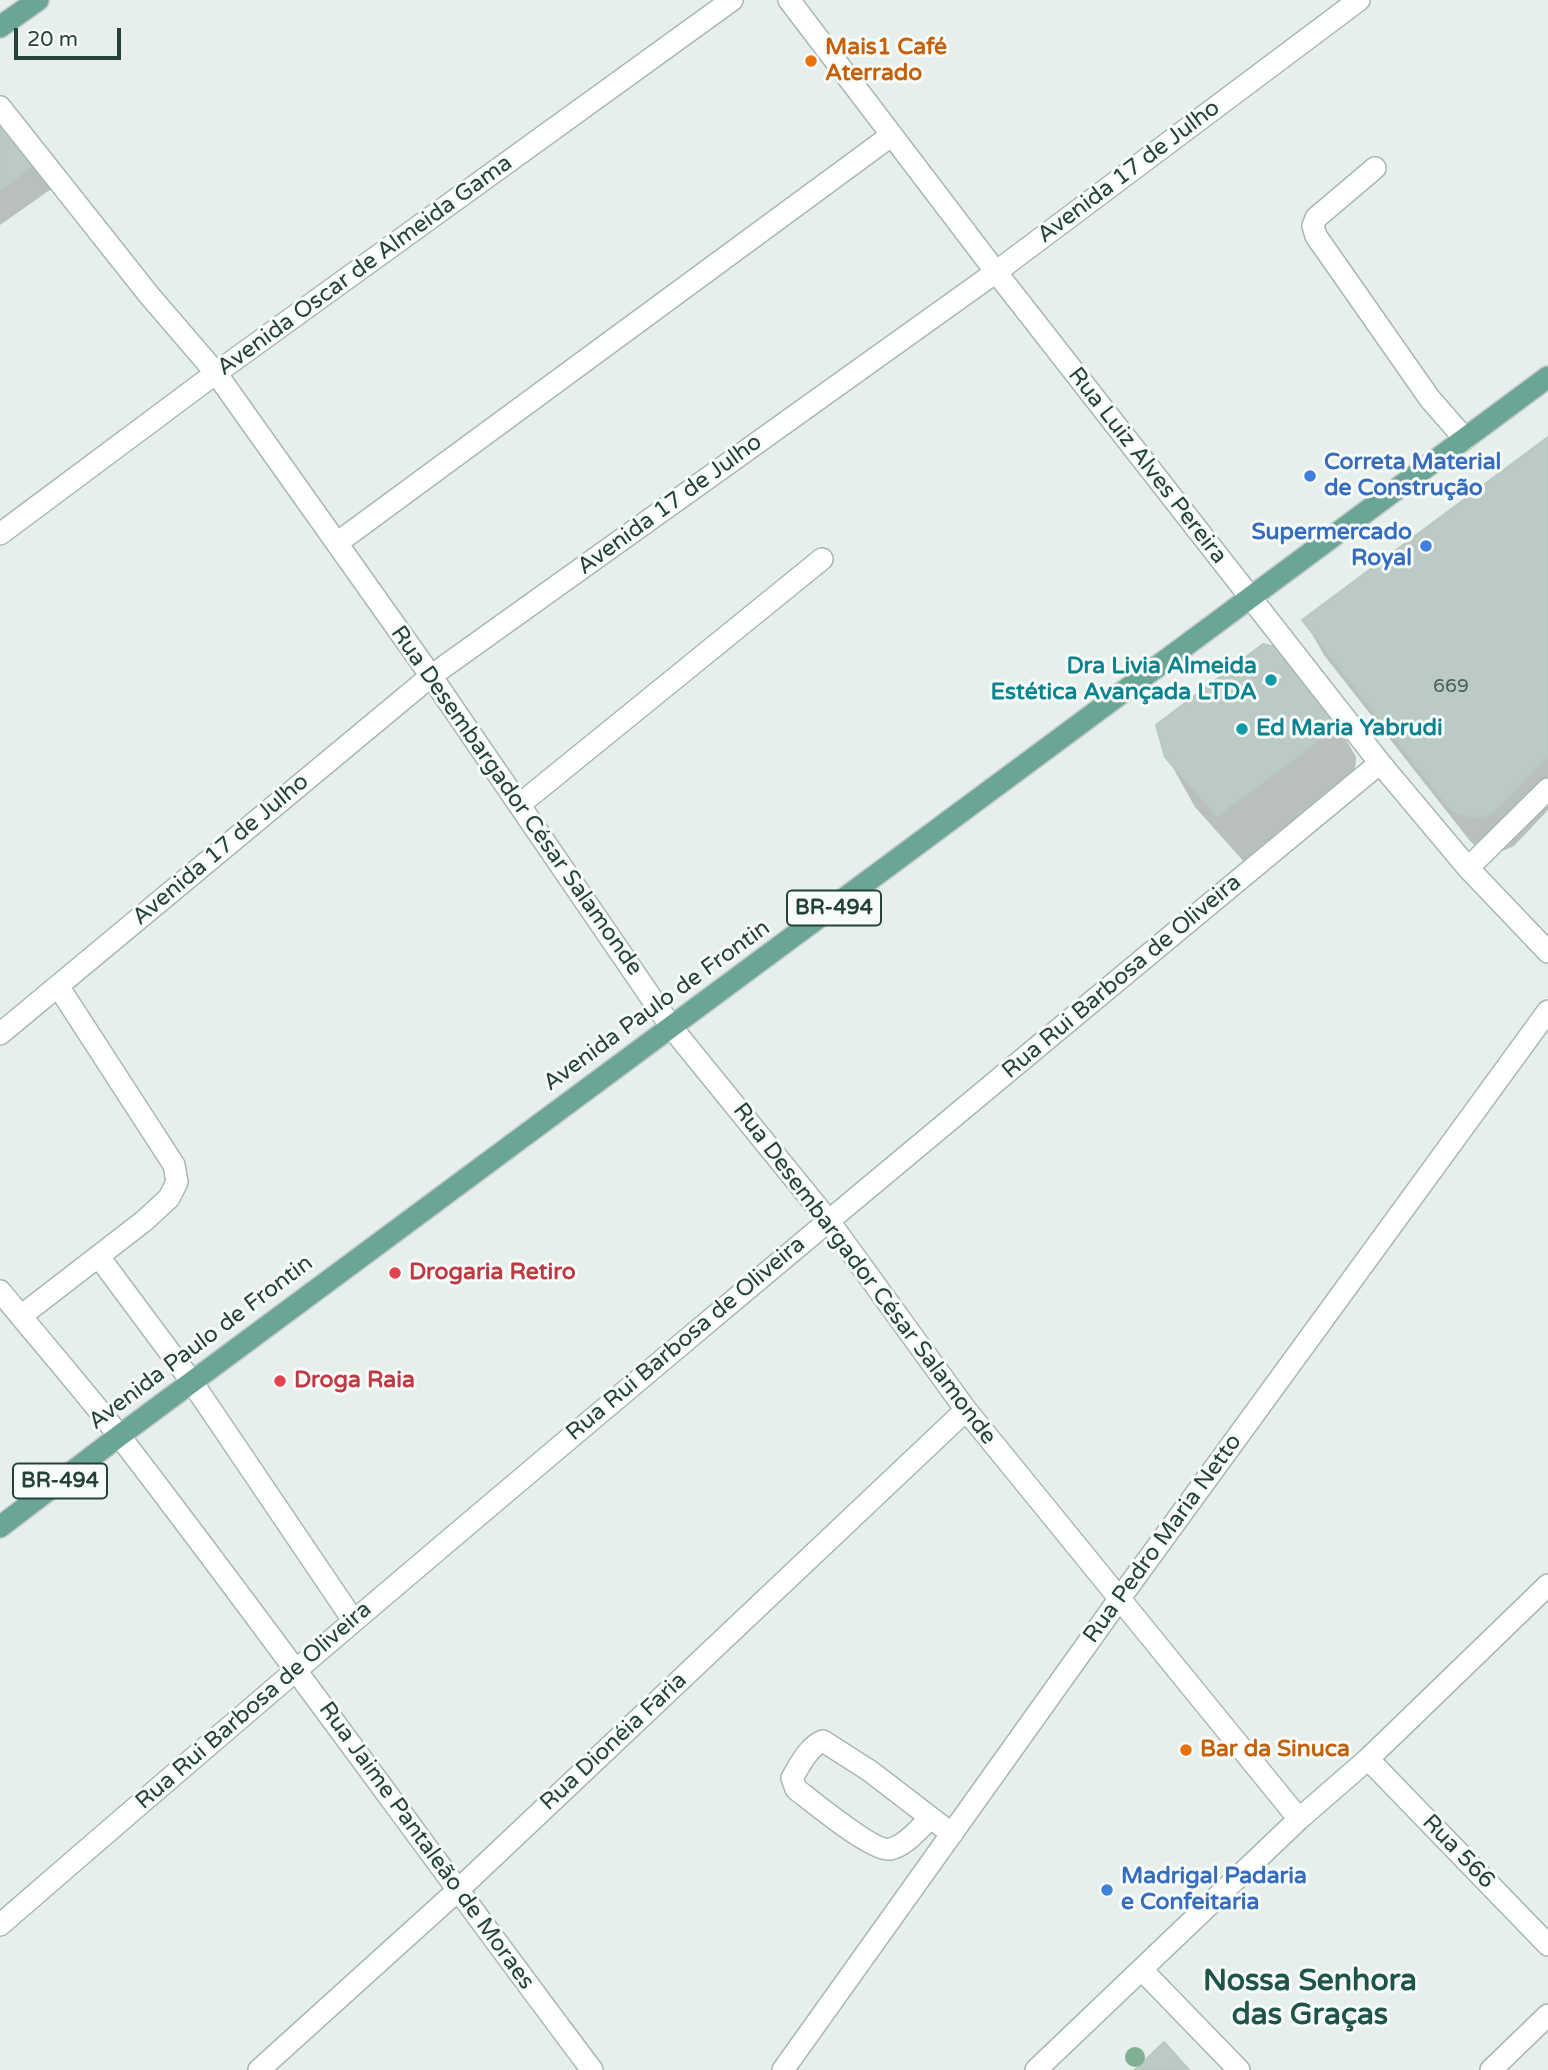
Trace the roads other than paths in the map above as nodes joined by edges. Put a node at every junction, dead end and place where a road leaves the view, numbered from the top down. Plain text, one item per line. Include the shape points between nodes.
1 (38, 0) edge
2 (732, 0) edge
3 (789, 0) edge
4 (1359, 0) edge
5 (0, 27) edge
6 (0, 107) edge
7 (892, 135) junction
8 (1375, 168) dead end
9 (996, 272) junction
10 (216, 373) junction
11 (1548, 377) edge
12 (1465, 439) junction
13 (0, 534) edge
14 (337, 543) junction
15 (822, 559) dead end
16 (1250, 600) junction
17 (431, 676) junction
18 (1380, 763) junction
19 (1548, 789) edge
20 (519, 805) junction
21 (1468, 867) junction
22 (1548, 952) edge
23 (58, 986) junction
24 (1548, 1011) edge
25 (672, 1028) junction
26 (0, 1034) edge
27 (828, 1220) junction
28 (99, 1257) junction
29 (0, 1291) edge
30 (21, 1316) junction
31 (192, 1382) junction
32 (966, 1410) junction
33 (119, 1436) junction
34 (0, 1527) edge
35 (1548, 1585) edge
36 (1120, 1598) junction
37 (353, 1620) junction
38 (295, 1669) junction
39 (1368, 1759) junction
40 (929, 1819) junction
41 (1299, 1819) junction
42 (952, 1834) junction
43 (457, 1891) junction
44 (0, 1925) edge
45 (1548, 1945) edge
46 (1142, 1970) junction
47 (1548, 2015) edge
48 (259, 2070) edge
49 (592, 2070) edge
50 (783, 2070) edge
51 (1036, 2070) edge
52 (1239, 2070) edge
53 (1490, 2070) edge

1 - 5 main road
2 - 10 street, Avenida Oscar de Almeida Gama
3 - 7 street, Rua Luiz Alves Pereira
4 - 9 street, Avenida 17 de Julho
6 - 10 street, Rua Desembargador César Salamonde
7 - 9 street, Rua Luiz Alves Pereira
7 - 14 street
8 - 12 street via 1312,226 1430,399
9 - 16 street, Rua Luiz Alves Pereira
9 - 17 street, Avenida 17 de Julho
10 - 13 street, Avenida Oscar de Almeida Gama
10 - 14 street, Rua Desembargador César Salamonde
11 - 12 main road, Avenida Paulo de Frontin / BR-494
12 - 16 main road, Avenida Paulo de Frontin / BR-494
14 - 17 street, Rua Desembargador César Salamonde
15 - 20 street
16 - 18 street, Rua Luiz Alves Pereira
16 - 25 main road, Avenida Paulo de Frontin / BR-494
17 - 20 street, Rua Desembargador César Salamonde
17 - 23 street, Avenida 17 de Julho
18 - 21 street, Rua Luiz Alves Pereira
18 - 27 street, Rua Rui Barbosa de Oliveira
19 - 21 street
20 - 25 street, Rua Desembargador César Salamonde
21 - 22 street, Rua Luiz Alves Pereira
23 - 26 street, Avenida 17 de Julho
23 - 28 street via 174,1165 177,1182 169,1198
24 - 36 street, Rua Pedro Maria Netto
25 - 27 street, Rua Desembargador César Salamonde
25 - 31 main road, Avenida Paulo de Frontin / BR-494
27 - 32 street, Rua Desembargador César Salamonde
27 - 37 street, Rua Rui Barbosa de Oliveira
28 - 30 street
28 - 31 street
29 - 30 street, Rua Jaime Pantaleão de Moraes
30 - 33 street, Rua Jaime Pantaleão de Moraes
31 - 33 main road, Avenida Paulo de Frontin / BR-494
31 - 37 street
32 - 36 street, Rua Desembargador César Salamonde
32 - 43 street, Rua Dionéia Faria
33 - 34 main road, Avenida Paulo de Frontin / BR-494
33 - 38 street, Rua Jaime Pantaleão de Moraes
35 - 39 street
36 - 41 street, Rua Desembargador César Salamonde
36 - 42 street, Rua Pedro Maria Netto
37 - 38 street, Rua Rui Barbosa de Oliveira
38 - 43 street, Rua Jaime Pantaleão de Moraes
38 - 44 street, Rua Rui Barbosa de Oliveira
39 - 41 street
39 - 45 street, Rua 566
40 - 40 street via 889,1784 823,1741 803,1759 792,1778 796,1789 855,1833 885,1849 908,1838
40 - 42 street
41 - 46 street
42 - 50 street, Rua Pedro Maria Netto
43 - 48 street, Rua Dionéia Faria
43 - 49 street, Rua Jaime Pantaleão de Moraes
46 - 51 street
46 - 52 street
47 - 53 street

